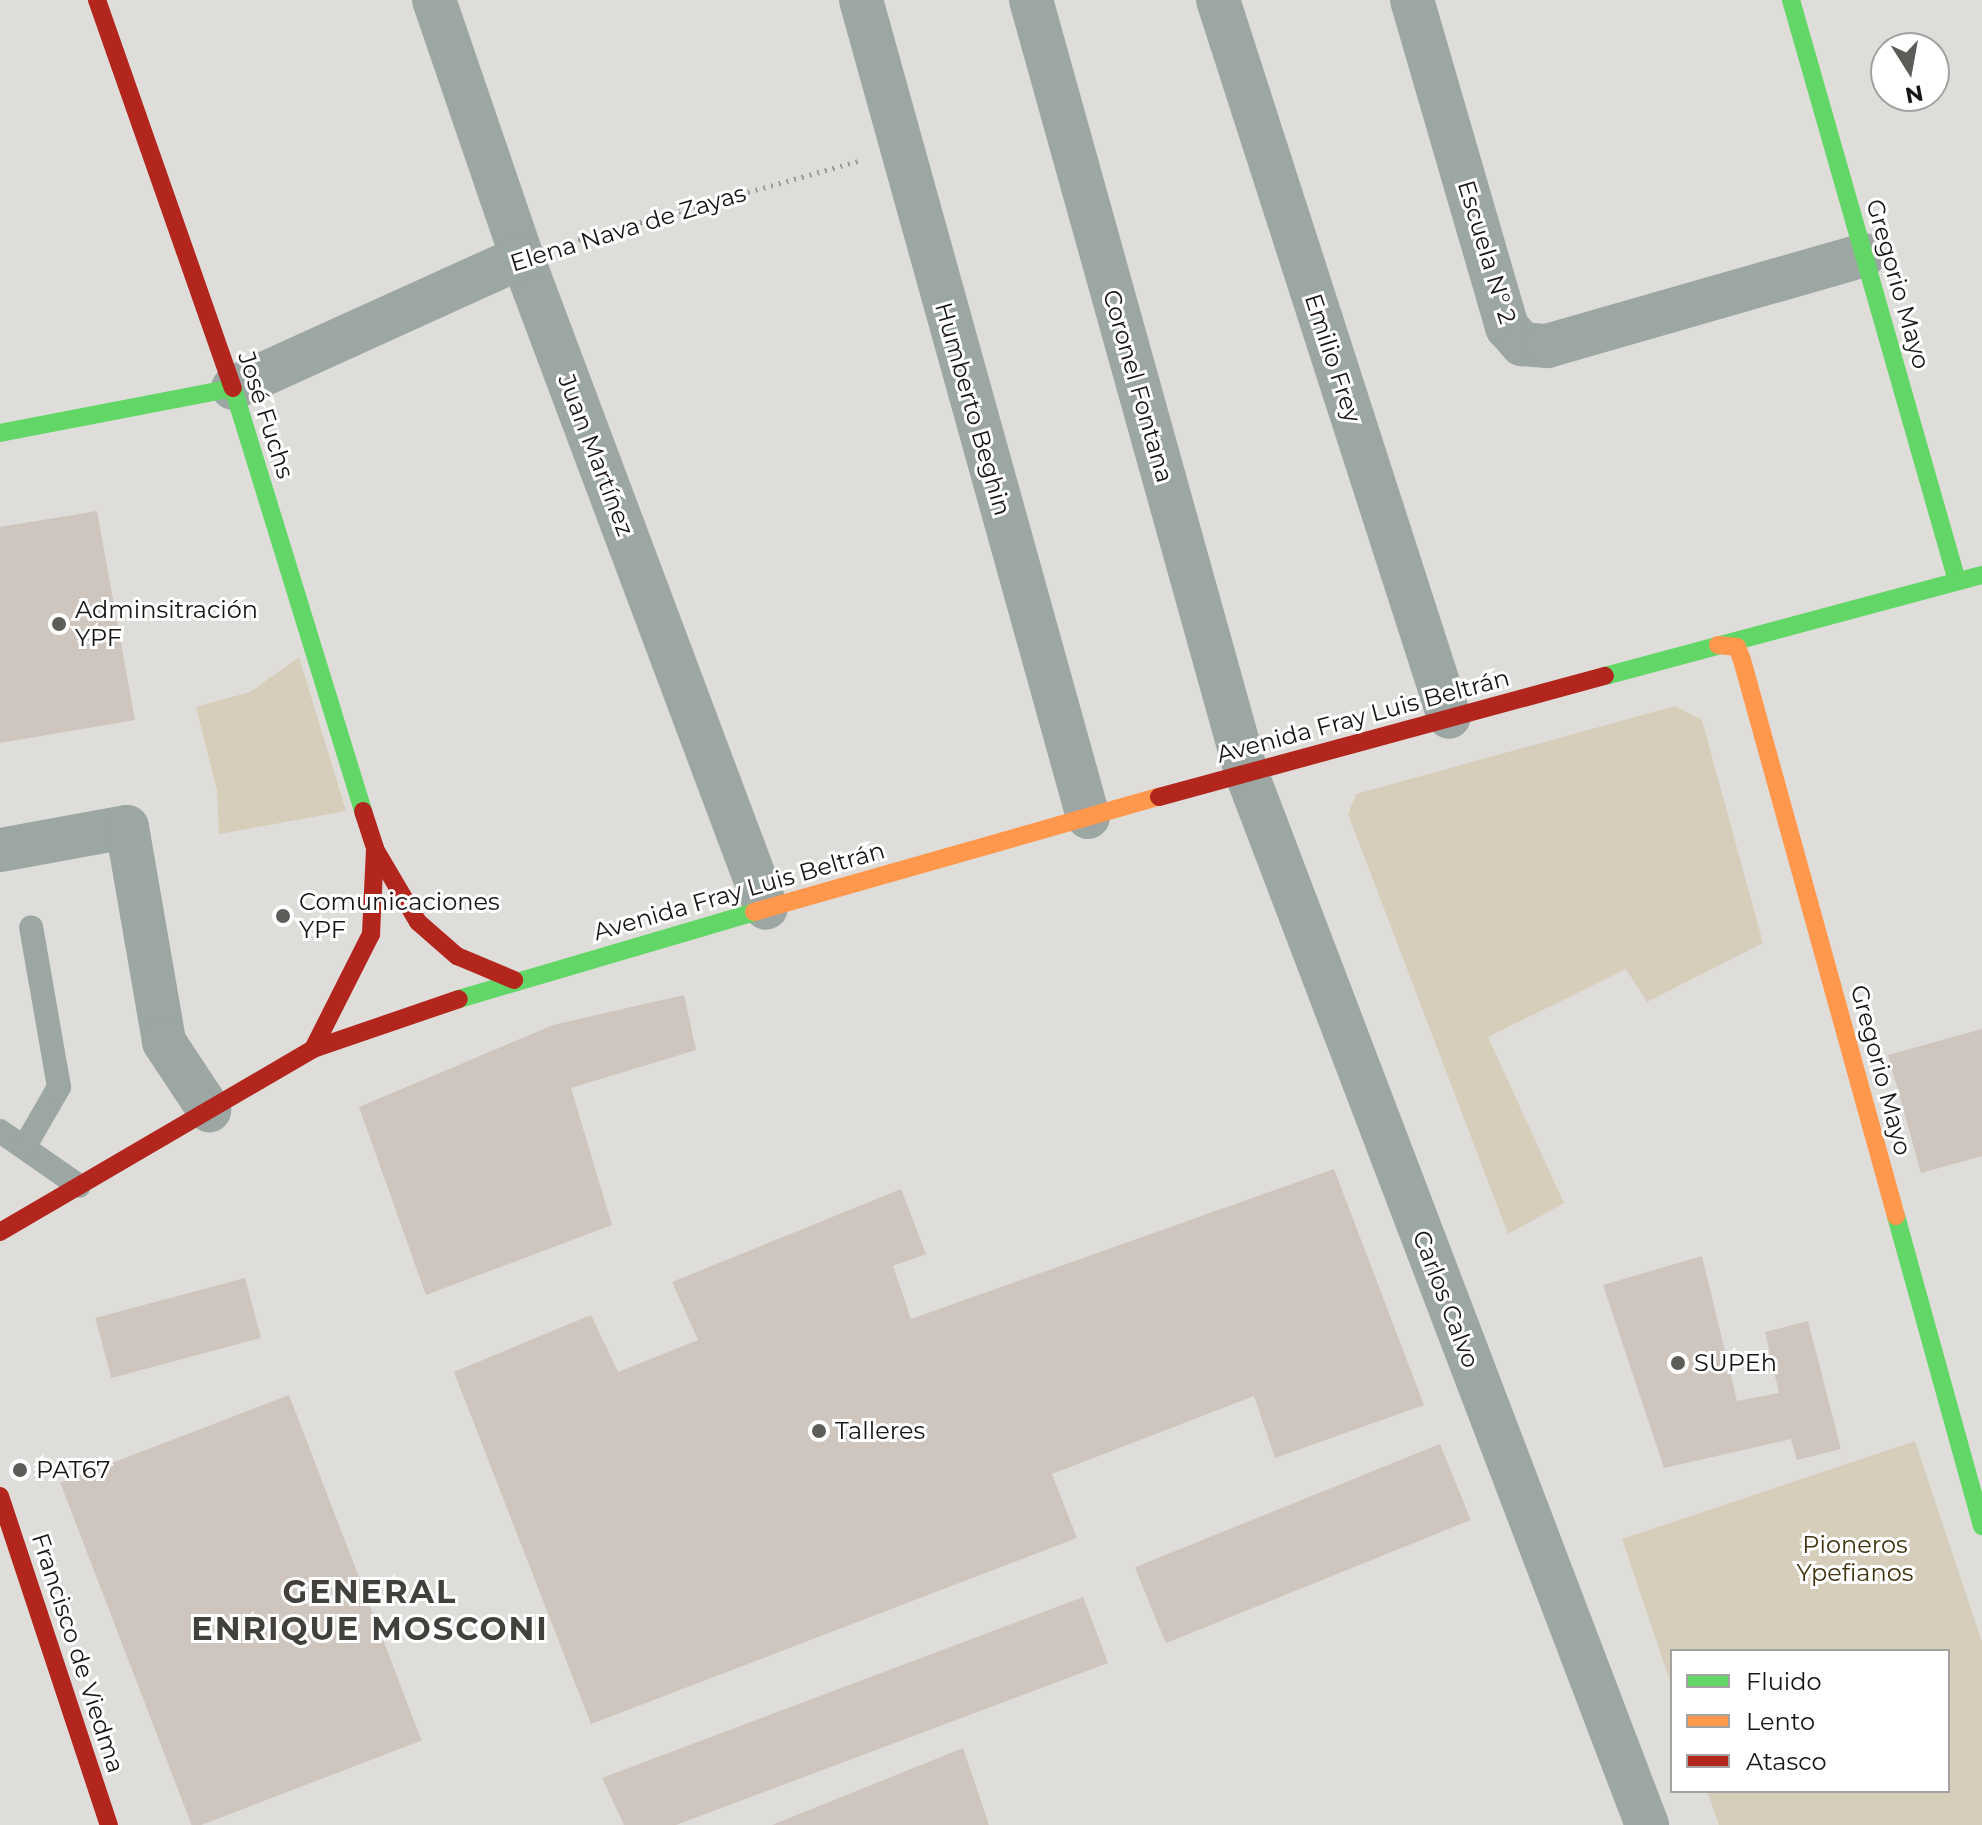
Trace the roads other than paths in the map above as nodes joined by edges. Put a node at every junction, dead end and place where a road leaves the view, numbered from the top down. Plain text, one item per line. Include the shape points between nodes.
1 (97, 0) edge
2 (434, 0) edge
3 (861, 0) edge
4 (1031, 0) edge
5 (1218, 0) edge
6 (1412, 0) edge
7 (1791, 0) edge
8 (1864, 255) junction
9 (522, 257) junction
10 (233, 388) junction
11 (0, 433) edge
12 (1982, 575) edge
13 (1957, 581) junction
14 (1718, 645) junction
15 (1742, 660) junction
16 (1531, 695) junction
17 (1449, 717) junction
18 (1246, 772) junction
19 (1088, 817) junction
20 (375, 849) junction
21 (0, 850) edge
22 (766, 908) junction
23 (31, 927) dead end
24 (514, 980) junction
25 (313, 1049) junction
26 (209, 1110) junction
27 (0, 1131) edge
28 (25, 1146) junction
29 (79, 1186) junction
30 (0, 1232) edge
31 (1976, 1483) edge
32 (0, 1496) edge
33 (1982, 1526) edge
34 (109, 1825) edge
35 (1647, 1825) edge

1 - 10 main road, José Fuchs
2 - 9 street, Juan Martínez
3 - 19 street, Humberto Beghin
4 - 18 street, Coronel Fontana
5 - 17 street, Emilio Frey
6 - 8 street, Escuela N° 2 via 1507,327 1522,344 1547,346
7 - 8 main road, Gregorio Mayo
8 - 13 main road, Gregorio Mayo
9 - 10 street, Elena Nava de Zayas
9 - 22 street, Juan Martínez
10 - 11 main road
10 - 20 main road, José Fuchs
12 - 13 main road, Avenida Fray Luis Beltrán
13 - 14 main road, Avenida Fray Luis Beltrán
13 - 15 main road, Avenida Fray Luis Beltrán via 1884,617
14 - 15 main road via 1737,647
14 - 16 main road, Avenida Fray Luis Beltrán
15 - 16 main road, Avenida Fray Luis Beltrán via 1612,687
15 - 31 main road, Gregorio Mayo
16 - 17 main road, Avenida Fray Luis Beltrán
17 - 18 main road, Avenida Fray Luis Beltrán
18 - 19 main road, Avenida Fray Luis Beltrán
18 - 35 street, Carlos Calvo
19 - 22 main road, Avenida Fray Luis Beltrán
20 - 24 main road, José Fuchs via 418,922 457,956
20 - 25 main road, José Fuchs via 371,934
21 - 26 street via 127,827 164,1042
22 - 24 main road, Avenida Fray Luis Beltrán
23 - 28 lane via 59,1087
24 - 25 main road, Avenida Fray Luis Beltrán
25 - 26 main road, Avenida Fray Luis Beltrán
26 - 29 main road, Avenida Fray Luis Beltrán
27 - 28 lane
28 - 29 lane
29 - 30 main road, Avenida Fray Luis Beltrán
31 - 33 main road, Gregorio Mayo
32 - 34 main road, Francisco de Viedma

